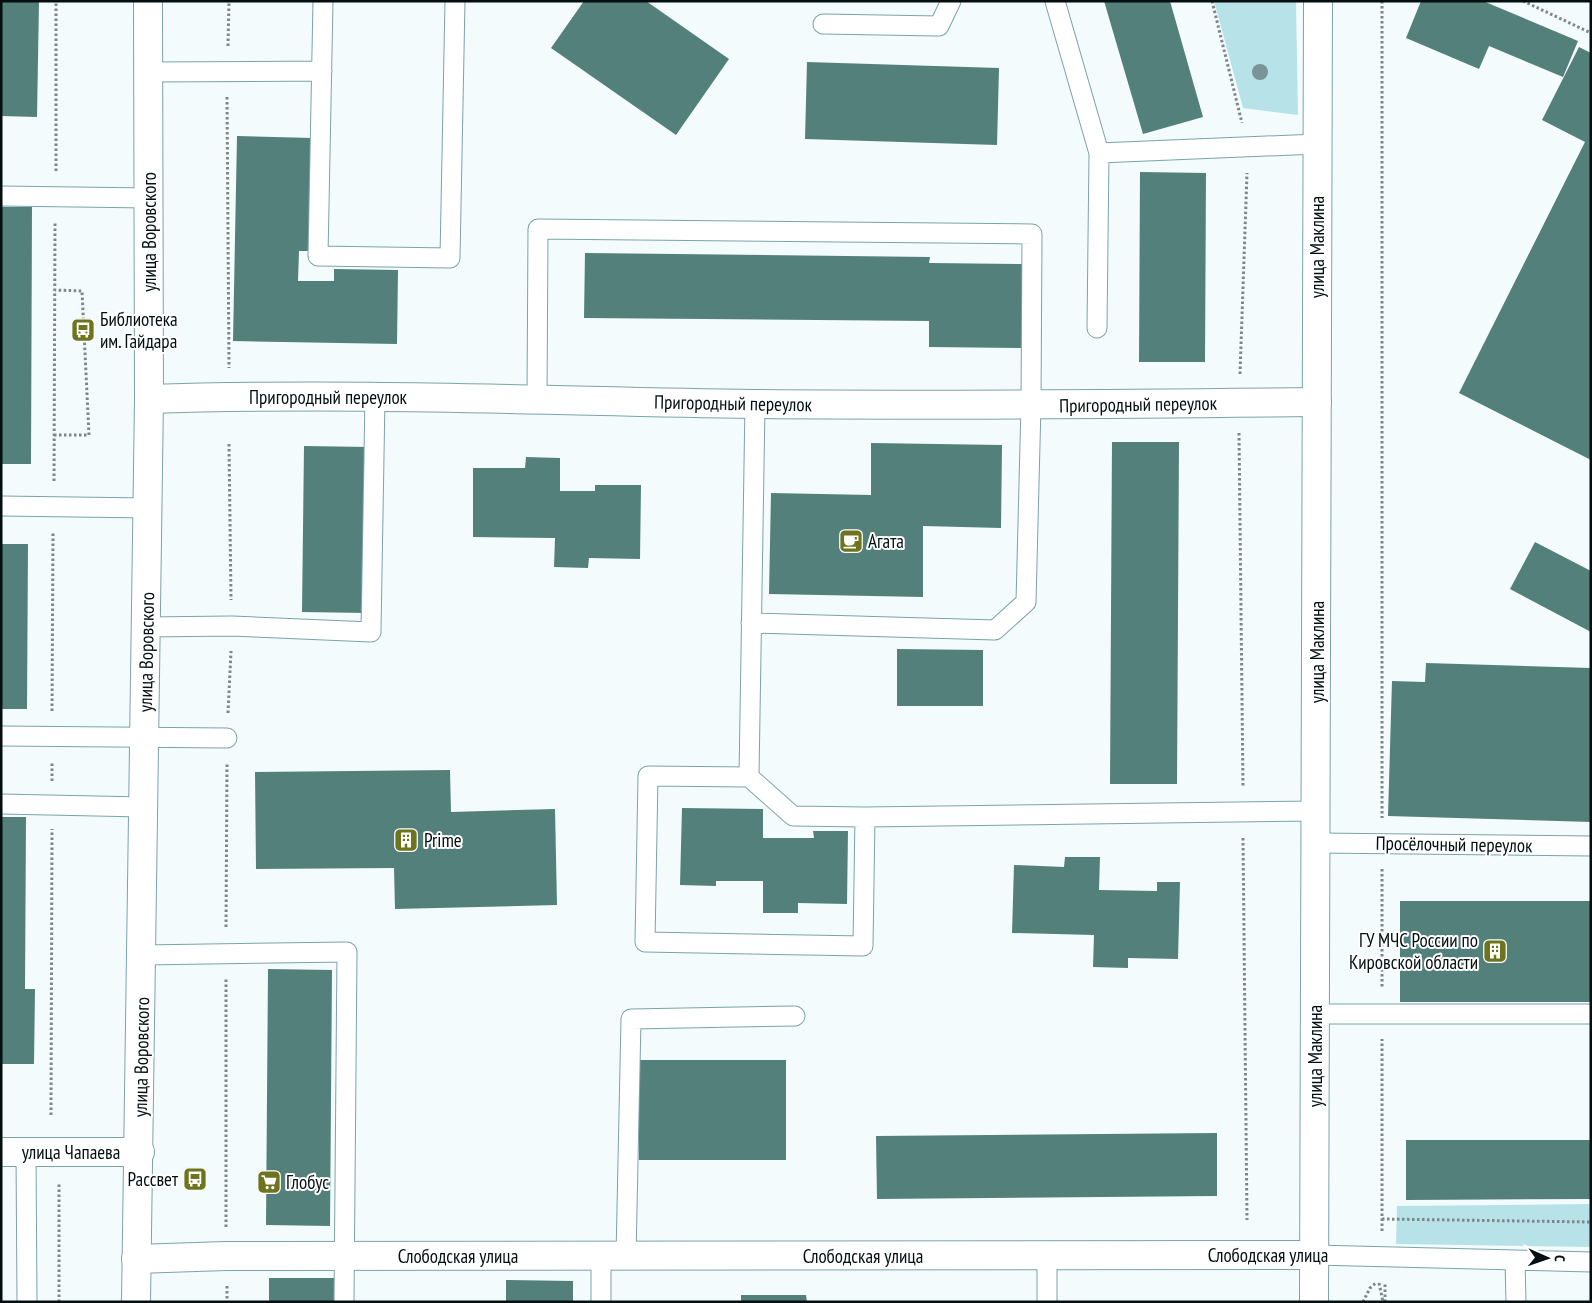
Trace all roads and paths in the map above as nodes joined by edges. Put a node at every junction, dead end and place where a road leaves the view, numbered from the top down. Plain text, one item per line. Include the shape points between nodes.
1 (56, 1) edge
2 (148, 1) edge
3 (229, 1) edge
4 (323, 1) edge
5 (455, 1) edge
6 (951, 1) edge
7 (1055, 1) edge
8 (1212, 1) edge
9 (1318, 1) edge
10 (1382, 1) edge
11 (1523, 1) edge
12 (823, 24) dead end
13 (1591, 33) edge
14 (227, 71) junction
15 (148, 72) junction
16 (322, 72) junction
17 (1317, 144) junction
18 (1248, 147) junction
19 (1099, 152) junction
20 (1, 196) edge
21 (56, 196) junction
22 (149, 198) junction
23 (55, 290) junction
24 (1098, 328) dead end
25 (229, 370) dead end
26 (375, 396) junction
27 (149, 399) junction
28 (536, 400) junction
29 (1317, 402) junction
30 (1239, 403) junction
31 (755, 404) junction
32 (1031, 405) junction
33 (54, 435) junction
34 (229, 444) dead end
35 (54, 505) junction
36 (1, 506) edge
37 (148, 508) junction
38 (751, 623) junction
39 (232, 626) junction
40 (146, 627) junction
41 (1, 736) edge
42 (52, 736) junction
43 (144, 736) junction
44 (227, 738) junction
45 (52, 767) dead end
46 (749, 777) junction
47 (1, 804) edge
48 (143, 807) junction
49 (1317, 811) junction
50 (1243, 812) junction
51 (864, 817) junction
52 (52, 842) dead end
53 (1317, 843) junction
54 (1382, 843) junction
55 (1591, 846) edge
56 (226, 914) dead end
57 (143, 955) junction
58 (226, 955) junction
59 (1315, 1014) junction
60 (1382, 1014) junction
61 (1591, 1014) edge
62 (795, 1016) dead end
63 (51, 1115) dead end
64 (14, 1152) edge
65 (140, 1152) junction
66 (59, 1174) dead end
67 (1382, 1219) junction
68 (1247, 1220) dead end
69 (1591, 1222) edge
70 (226, 1231) dead end
71 (1314, 1255) junction
72 (344, 1256) junction
73 (613, 1256) junction
74 (1047, 1256) junction
75 (1384, 1256) junction
76 (136, 1259) junction
77 (1515, 1260) junction
78 (1591, 1262) edge
79 (1378, 1282) junction
80 (226, 1283) dead end
81 (27, 1302) edge
82 (59, 1302) edge
83 (136, 1302) edge
84 (227, 1302) edge
85 (344, 1302) edge
86 (601, 1302) edge
87 (1047, 1302) edge
88 (1314, 1302) edge
89 (1363, 1302) edge
90 (1384, 1302) edge
91 (1516, 1302) edge

1 - 21 path
2 - 15 street, улица Воровского
3 - 14 path
4 - 16 lane
5 - 16 lane via 450,258 318,256
6 - 12 lane via 939,26
7 - 19 lane
8 - 18 path
9 - 17 street, улица Маклина
10 - 54 path
11 - 13 path
14 - 15 lane
14 - 16 lane
14 - 25 path
15 - 22 street, улица Воровского
17 - 18 lane
17 - 29 street, улица Маклина
18 - 19 lane
18 - 30 path
19 - 24 lane
20 - 21 lane
21 - 22 lane
21 - 23 path
22 - 27 street, улица Воровского
23 - 33 path
23 - 33 path via 82,291 89,435
26 - 27 street, Пригородный переулок
26 - 28 street, Пригородный переулок
26 - 39 lane via 371,632
27 - 37 street, улица Воровского
28 - 31 street, Пригородный переулок
28 - 32 lane via 538,230 1032,234
29 - 30 street, Пригородный переулок
29 - 49 street, улица Маклина
30 - 32 street, Пригородный переулок
30 - 50 path
31 - 32 street, Пригородный переулок
31 - 38 lane
32 - 38 lane via 1026,602 995,630
33 - 35 path
34 - 39 path
35 - 36 lane
35 - 37 lane
35 - 42 path
37 - 40 street, улица Воровского
38 - 46 lane
39 - 40 lane
39 - 44 path
40 - 43 street, улица Воровского
41 - 42 lane
42 - 43 lane
42 - 45 path
43 - 44 lane
43 - 48 street, улица Воровского
44 - 56 path
46 - 51 lane via 793,816
46 - 51 lane via 648,776 645,942 863,946
47 - 48 lane
48 - 57 street, улица Воровского
49 - 50 lane
49 - 53 street, улица Маклина
50 - 51 lane
50 - 68 path
52 - 63 path
53 - 54 lane, Просёлочный переулок
53 - 59 street, улица Маклина
54 - 55 lane, Просёлочный переулок
54 - 60 path
57 - 58 lane
57 - 65 street, улица Воровского
58 - 70 path
58 - 72 lane via 347,952
59 - 60 lane
59 - 71 street, улица Маклина
60 - 61 lane
60 - 67 path
62 - 73 lane via 631,1019
64 - 65 street, улица Чапаева
64 - 81 lane
65 - 76 street, улица Воровского
66 - 82 path
67 - 69 path
67 - 75 path
71 - 74 street, Слободская улица
71 - 75 lane, Слободская улица
71 - 88 street, улица Маклина
72 - 73 street, Слободская улица
72 - 76 street, Слободская улица
72 - 85 lane
73 - 74 street, Слободская улица
73 - 86 lane
74 - 87 lane
75 - 77 lane, Слободская улица
76 - 83 street, улица Воровского
77 - 78 lane, Слободская улица
77 - 91 lane
79 - 89 path via 1370,1288
79 - 90 path
79 - 90 path via 1385,1276
80 - 84 path

